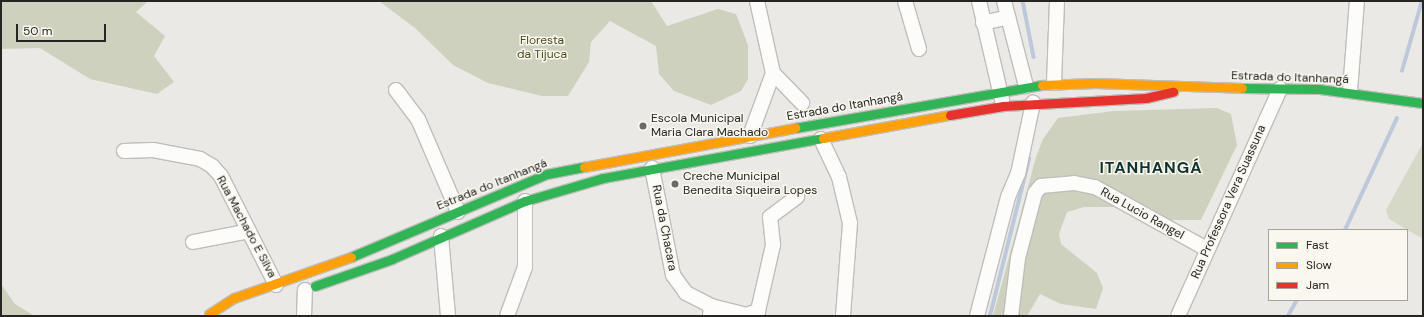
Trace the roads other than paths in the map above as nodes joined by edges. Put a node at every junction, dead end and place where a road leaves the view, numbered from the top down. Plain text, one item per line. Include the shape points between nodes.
1 (756, 1) edge
2 (906, 1) edge
3 (979, 1) edge
4 (1004, 1) edge
5 (1057, 1) edge
6 (1357, 1) edge
7 (1008, 17) junction
8 (983, 23) junction
9 (919, 49) dead end
10 (773, 73) junction
11 (1054, 83) junction
12 (1026, 86) junction
13 (1179, 88) junction
14 (1280, 89) junction
15 (396, 90) dead end
16 (1000, 91) junction
17 (1350, 91) junction
18 (802, 103) dead end
19 (1033, 103) junction
20 (1423, 103) edge
21 (1002, 106) junction
22 (750, 136) junction
23 (821, 139) junction
24 (124, 151) dead end
25 (652, 168) junction
26 (797, 197) dead end
27 (525, 201) junction
28 (458, 212) junction
29 (249, 231) junction
30 (441, 236) junction
31 (193, 242) dead end
32 (1208, 250) junction
33 (276, 285) junction
34 (299, 292) joint
35 (238, 310) dead end
36 (711, 311) edge
37 (209, 314) junction
38 (199, 316) edge
39 (304, 316) edge
40 (448, 316) edge
41 (507, 316) edge
42 (843, 316) edge
43 (977, 316) edge
44 (1011, 316) edge
45 (1178, 316) edge

1 - 10 street
2 - 9 street
3 - 8 street
4 - 7 street
5 - 11 street
6 - 17 street
7 - 8 street
7 - 12 street
8 - 16 street
10 - 18 street
10 - 22 street
11 - 12 main road, Estrada do Itanhangá
11 - 13 main road, Estrada do Itanhangá
12 - 16 main road, Estrada do Itanhangá
13 - 14 main road, Estrada do Itanhangá
13 - 19 main road, Estrada do Itanhangá via 1168,96
14 - 17 main road, Estrada do Itanhangá
14 - 32 street, Rua Professora Vera Suassuna
15 - 28 street via 418,119
16 - 21 street
16 - 22 main road, Estrada do Itanhangá
17 - 20 main road, Estrada do Itanhangá
19 - 21 main road, Estrada do Itanhangá
19 - 43 street via 1018,174 1008,197
21 - 23 main road, Estrada do Itanhangá
22 - 28 main road, Estrada do Itanhangá via 548,174
23 - 25 main road, Estrada do Itanhangá
23 - 42 street via 839,177 850,223
24 - 29 street, Rua Machado E Silva via 154,150 200,158 221,176
25 - 27 main road, Estrada do Itanhangá
25 - 36 street, Rua da Chacara via 672,275 686,293
26 - 36 street, Rua da Chacara via 770,217 773,246 758,311 746,315
27 - 30 main road, Estrada do Itanhangá
27 - 41 street via 525,266
28 - 33 main road, Estrada do Itanhangá
29 - 31 street
29 - 33 street, Rua Machado E Silva
30 - 34 main road, Estrada do Itanhangá via 392,258
30 - 40 street
32 - 44 street, Rua Lucio Rangel via 1095,187 1050,183 1035,193 1018,258
32 - 45 street, Rua Professora Vera Suassuna
33 - 37 main road, Estrada do Itanhangá via 234,298
34 - 39 street
35 - 37 main road, Estrada do Itanhangá
37 - 38 main road, Estrada do Itanhangá

